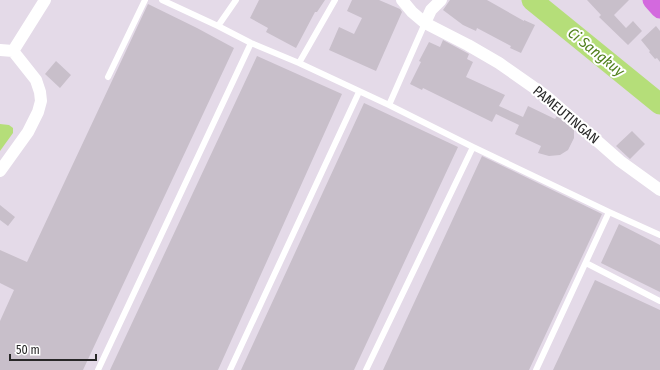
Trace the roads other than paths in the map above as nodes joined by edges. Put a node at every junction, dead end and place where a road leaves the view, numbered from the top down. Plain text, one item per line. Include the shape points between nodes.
1 (45, 0) edge
2 (145, 0) edge
3 (162, 0) edge
4 (236, 0) edge
5 (335, 0) edge
6 (402, 0) edge
7 (441, 0) edge
8 (652, 0) edge
9 (660, 9) edge
10 (426, 23) junction
11 (218, 26) junction
12 (250, 42) junction
13 (0, 50) edge
14 (13, 51) junction
15 (299, 64) junction
16 (108, 77) dead end
17 (359, 92) junction
18 (389, 105) junction
19 (473, 147) junction
20 (0, 171) edge
21 (660, 190) edge
22 (609, 212) junction
23 (660, 235) edge
24 (586, 263) junction
25 (660, 301) edge
26 (98, 370) edge
27 (230, 370) edge
28 (366, 370) edge
29 (536, 370) edge

1 - 14 street
2 - 16 lane
3 - 11 lane
4 - 11 lane
5 - 15 lane
6 - 10 street, PAMEUTINGAN
7 - 10 street via 430,10
8 - 9 main road
10 - 18 lane
10 - 21 street, PAMEUTINGAN via 499,63 546,96 620,161
11 - 12 lane
12 - 15 lane
12 - 26 lane
13 - 14 street
14 - 20 street via 36,80 41,100 28,132
15 - 17 lane
17 - 18 lane
17 - 27 lane
18 - 19 lane
19 - 22 lane
19 - 28 lane
22 - 23 lane
22 - 24 lane
24 - 25 lane
24 - 29 lane

